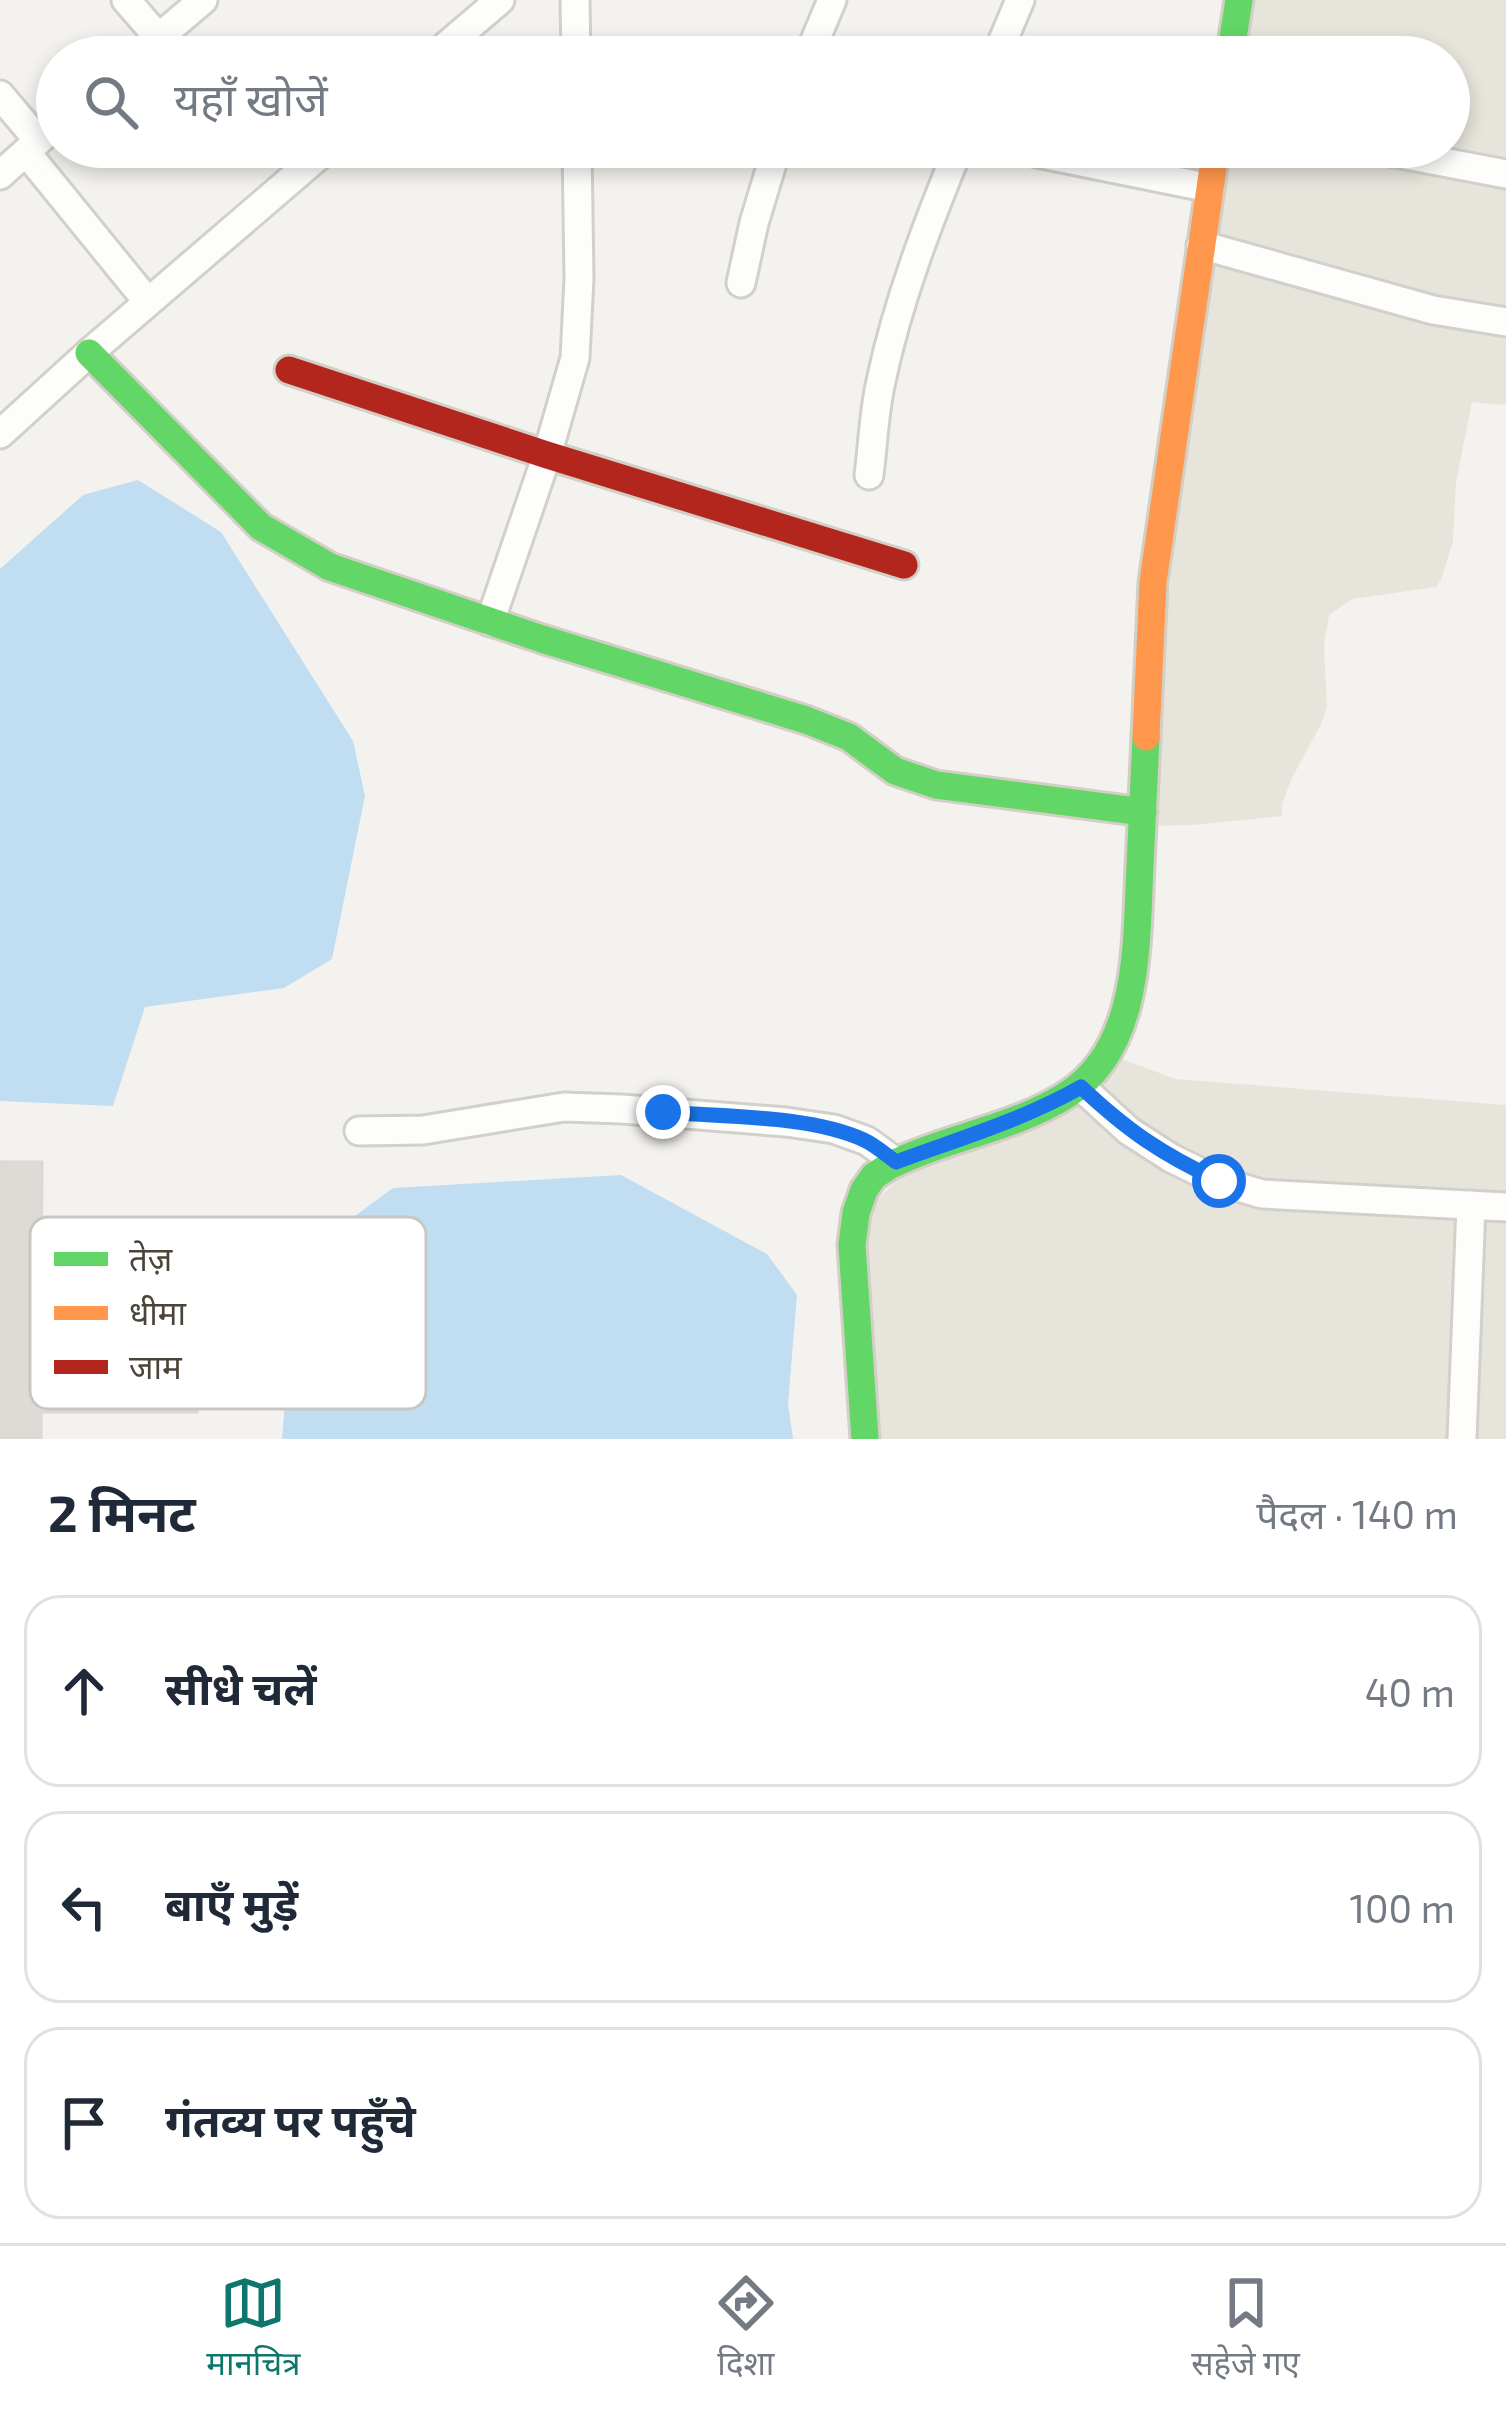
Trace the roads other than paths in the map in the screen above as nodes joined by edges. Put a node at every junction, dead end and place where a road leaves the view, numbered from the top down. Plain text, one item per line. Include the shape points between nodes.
1 (125, 0) edge
2 (203, 0) edge
3 (500, 0) edge
4 (575, 0) edge
5 (832, 0) edge
6 (1020, 0) edge
7 (1239, 0) edge
8 (157, 36) edge
9 (161, 36) edge
10 (458, 36) edge
11 (576, 36) edge
12 (817, 36) edge
13 (1005, 36) edge
14 (1233, 36) edge
15 (0, 95) edge
16 (36, 134) edge
17 (36, 143) edge
18 (1470, 167) edge
19 (60, 168) edge
20 (304, 168) edge
21 (577, 168) edge
22 (771, 168) edge
23 (951, 168) edge
24 (1114, 168) edge
25 (1213, 168) edge
26 (1506, 174) edge
27 (0, 175) edge
28 (1210, 188) junction
29 (1201, 245) junction
30 (741, 283) dead end
31 (148, 302) junction
32 (1506, 322) edge
33 (89, 352) junction
34 (289, 370) dead end
35 (0, 434) edge
36 (547, 455) junction
37 (869, 475) dead end
38 (904, 566) dead end
39 (490, 622) junction
40 (1142, 812) junction
41 (1081, 1087) junction
42 (359, 1130) dead end
43 (896, 1162) junction
44 (1471, 1205) junction
45 (1506, 1207) edge
46 (866, 1439) edge
47 (1462, 1439) edge

1 - 8 street
2 - 9 street
3 - 10 street
4 - 11 street
5 - 12 street
6 - 13 street
7 - 14 street
15 - 16 street
17 - 27 street
18 - 26 street
19 - 31 street
20 - 31 street
21 - 36 street via 575,358
22 - 30 street
23 - 37 street via 880,383
24 - 28 street
25 - 28 street
28 - 29 street
29 - 32 street via 1433,310
29 - 40 street via 1153,582
31 - 33 street
33 - 35 street
33 - 39 street via 290,549
34 - 36 street
36 - 38 street
36 - 39 street
39 - 40 street via 806,721 849,737 914,779
40 - 41 street via 1132,986 1119,1032
41 - 43 street
41 - 44 street via 1129,1131 1219,1181 1262,1194
42 - 43 street via 423,1130 564,1107 622,1109 834,1129
43 - 46 street via 872,1178 854,1218
44 - 45 street
44 - 47 street

